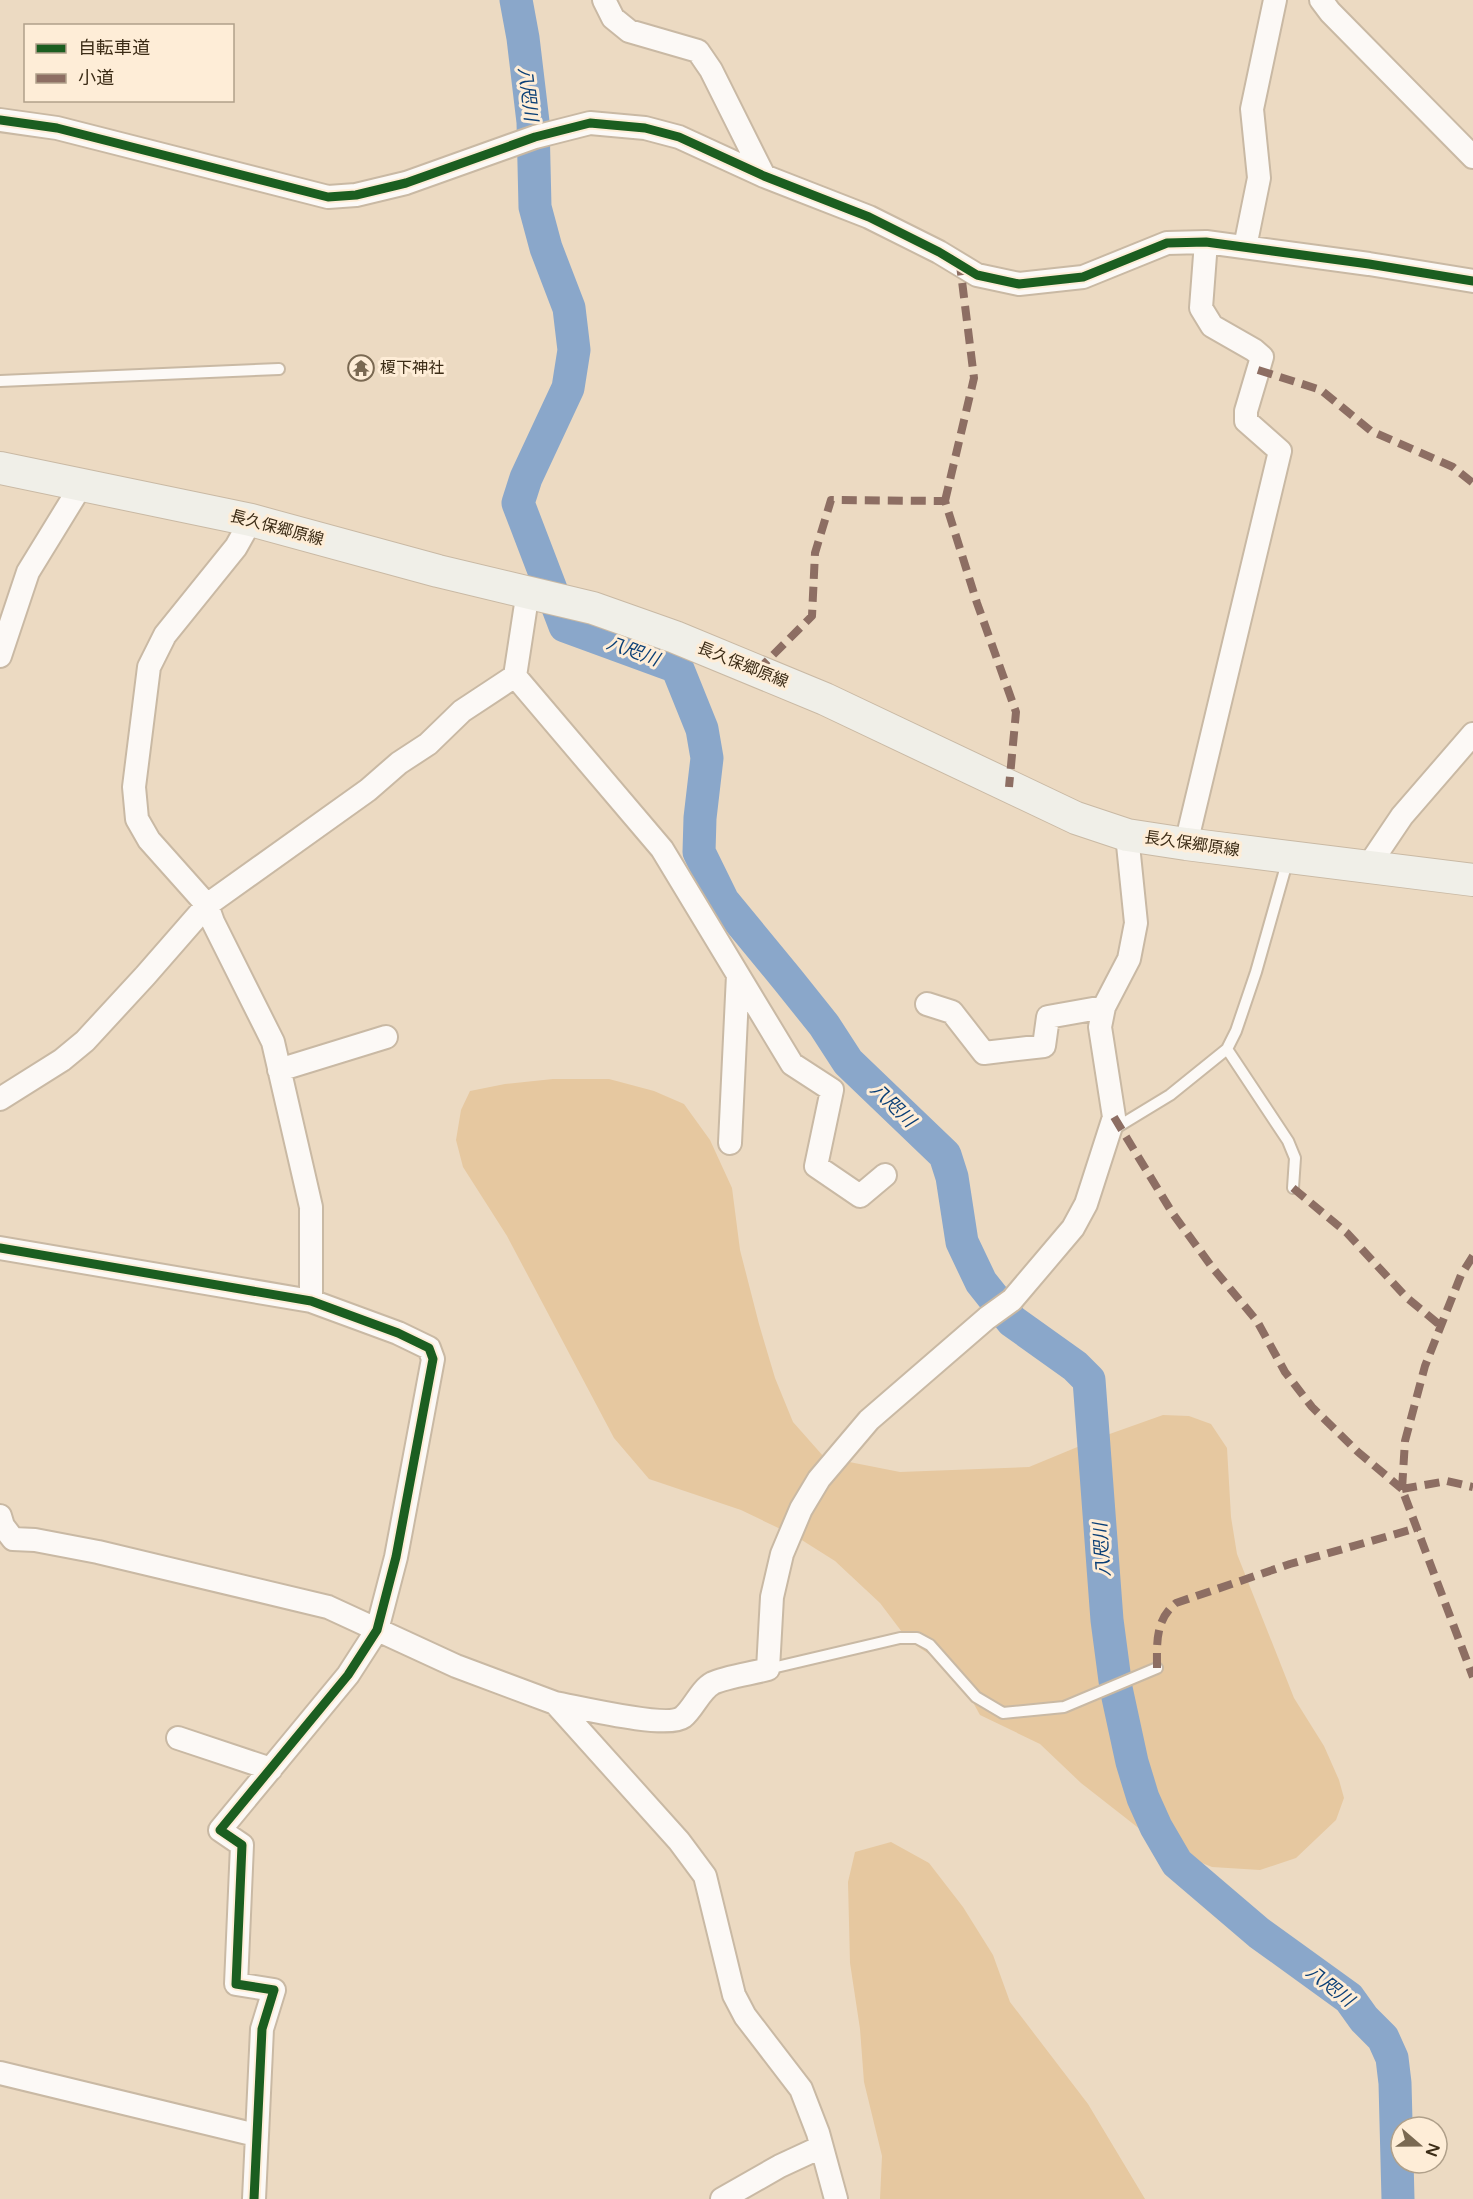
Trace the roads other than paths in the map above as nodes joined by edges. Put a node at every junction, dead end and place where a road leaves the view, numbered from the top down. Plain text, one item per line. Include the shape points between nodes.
1 (604, 0) edge
2 (1275, 0) edge
3 (1322, 0) edge
4 (0, 120) edge
5 (1473, 157) edge
6 (764, 176) junction
7 (1206, 242) junction
8 (1245, 247) junction
9 (1473, 281) edge
10 (279, 369) dead end
11 (0, 381) edge
12 (0, 468) edge
13 (82, 484) junction
14 (250, 520) junction
15 (528, 591) junction
16 (0, 656) edge
17 (515, 676) junction
18 (1473, 734) edge
19 (1127, 835) junction
20 (1186, 844) junction
21 (1288, 858) junction
22 (1367, 868) junction
23 (1473, 880) edge
24 (207, 905) junction
25 (738, 975) junction
26 (927, 1004) dead end
27 (1104, 1007) junction
28 (386, 1037) dead end
29 (1227, 1049) junction
30 (279, 1070) junction
31 (0, 1099) edge
32 (1119, 1126) dead end
33 (730, 1143) dead end
34 (885, 1175) dead end
35 (1293, 1188) dead end
36 (0, 1248) edge
37 (311, 1301) junction
38 (0, 1516) edge
39 (6, 1543) edge
40 (377, 1630) junction
41 (1158, 1668) dead end
42 (768, 1669) junction
43 (555, 1702) junction
44 (178, 1738) dead end
45 (271, 1769) junction
46 (0, 2073) edge
47 (256, 2135) junction
48 (821, 2147) junction
49 (254, 2199) edge
50 (722, 2199) edge
51 (836, 2199) edge

1 - 6 street via 613,18 629,31 698,51
2 - 8 street via 1252,108 1259,178
3 - 5 street
4 - 6 street via 57,128 328,197 406,183 535,137 590,123 645,128 679,137
6 - 7 street via 869,217 977,275 1019,284 1083,277 1167,243
7 - 8 street
7 - 20 street via 1202,308 1212,326 1262,357 1246,421 1280,451
8 - 9 street
10 - 11 lane
12 - 13 main road, 長久保郷原線
13 - 14 main road, 長久保郷原線
13 - 16 street via 28,572
14 - 15 main road, 長久保郷原線
14 - 24 street via 236,547 165,635 149,667 134,787 137,819 149,840
15 - 17 street
15 - 19 main road, 長久保郷原線 via 675,637 825,699 1076,818
17 - 24 street via 462,711 428,744 368,790
17 - 25 street via 662,849
18 - 22 street via 1402,816
19 - 20 main road, 長久保郷原線
19 - 27 street via 1136,923 1129,959
20 - 21 main road, 長久保郷原線
21 - 22 main road, 長久保郷原線
21 - 29 lane via 1256,972
22 - 23 main road, 長久保郷原線
24 - 30 street via 273,1042
24 - 31 street via 85,1041
25 - 33 street
25 - 34 street via 792,1064 832,1090 816,1166 860,1196
26 - 27 street via 952,1012 984,1053 1044,1046 1048,1017
27 - 42 street via 1100,1027 1114,1118 1086,1204 1073,1228 1012,1300 869,1420 819,1479 782,1554 772,1597
28 - 30 street
29 - 32 lane via 1170,1095
29 - 35 lane via 1288,1141 1295,1158
30 - 37 street via 311,1208
36 - 37 street
37 - 40 street via 398,1333 429,1348 433,1359 396,1557
38 - 39 street
39 - 40 street via 35,1540 98,1552 328,1607
40 - 43 street via 456,1666
40 - 45 street via 348,1675
41 - 42 lane via 1064,1707 1003,1713 976,1697 930,1645 917,1638 900,1638
42 - 43 street via 713,1683 682,1717 669,1722
43 - 48 street via 680,1841 705,1876 734,1995 745,2016 801,2089
44 - 45 street
45 - 47 street via 220,1830 242,1845 236,1984 274,1990 262,2029
46 - 47 street
47 - 49 street
48 - 50 street
48 - 51 street

